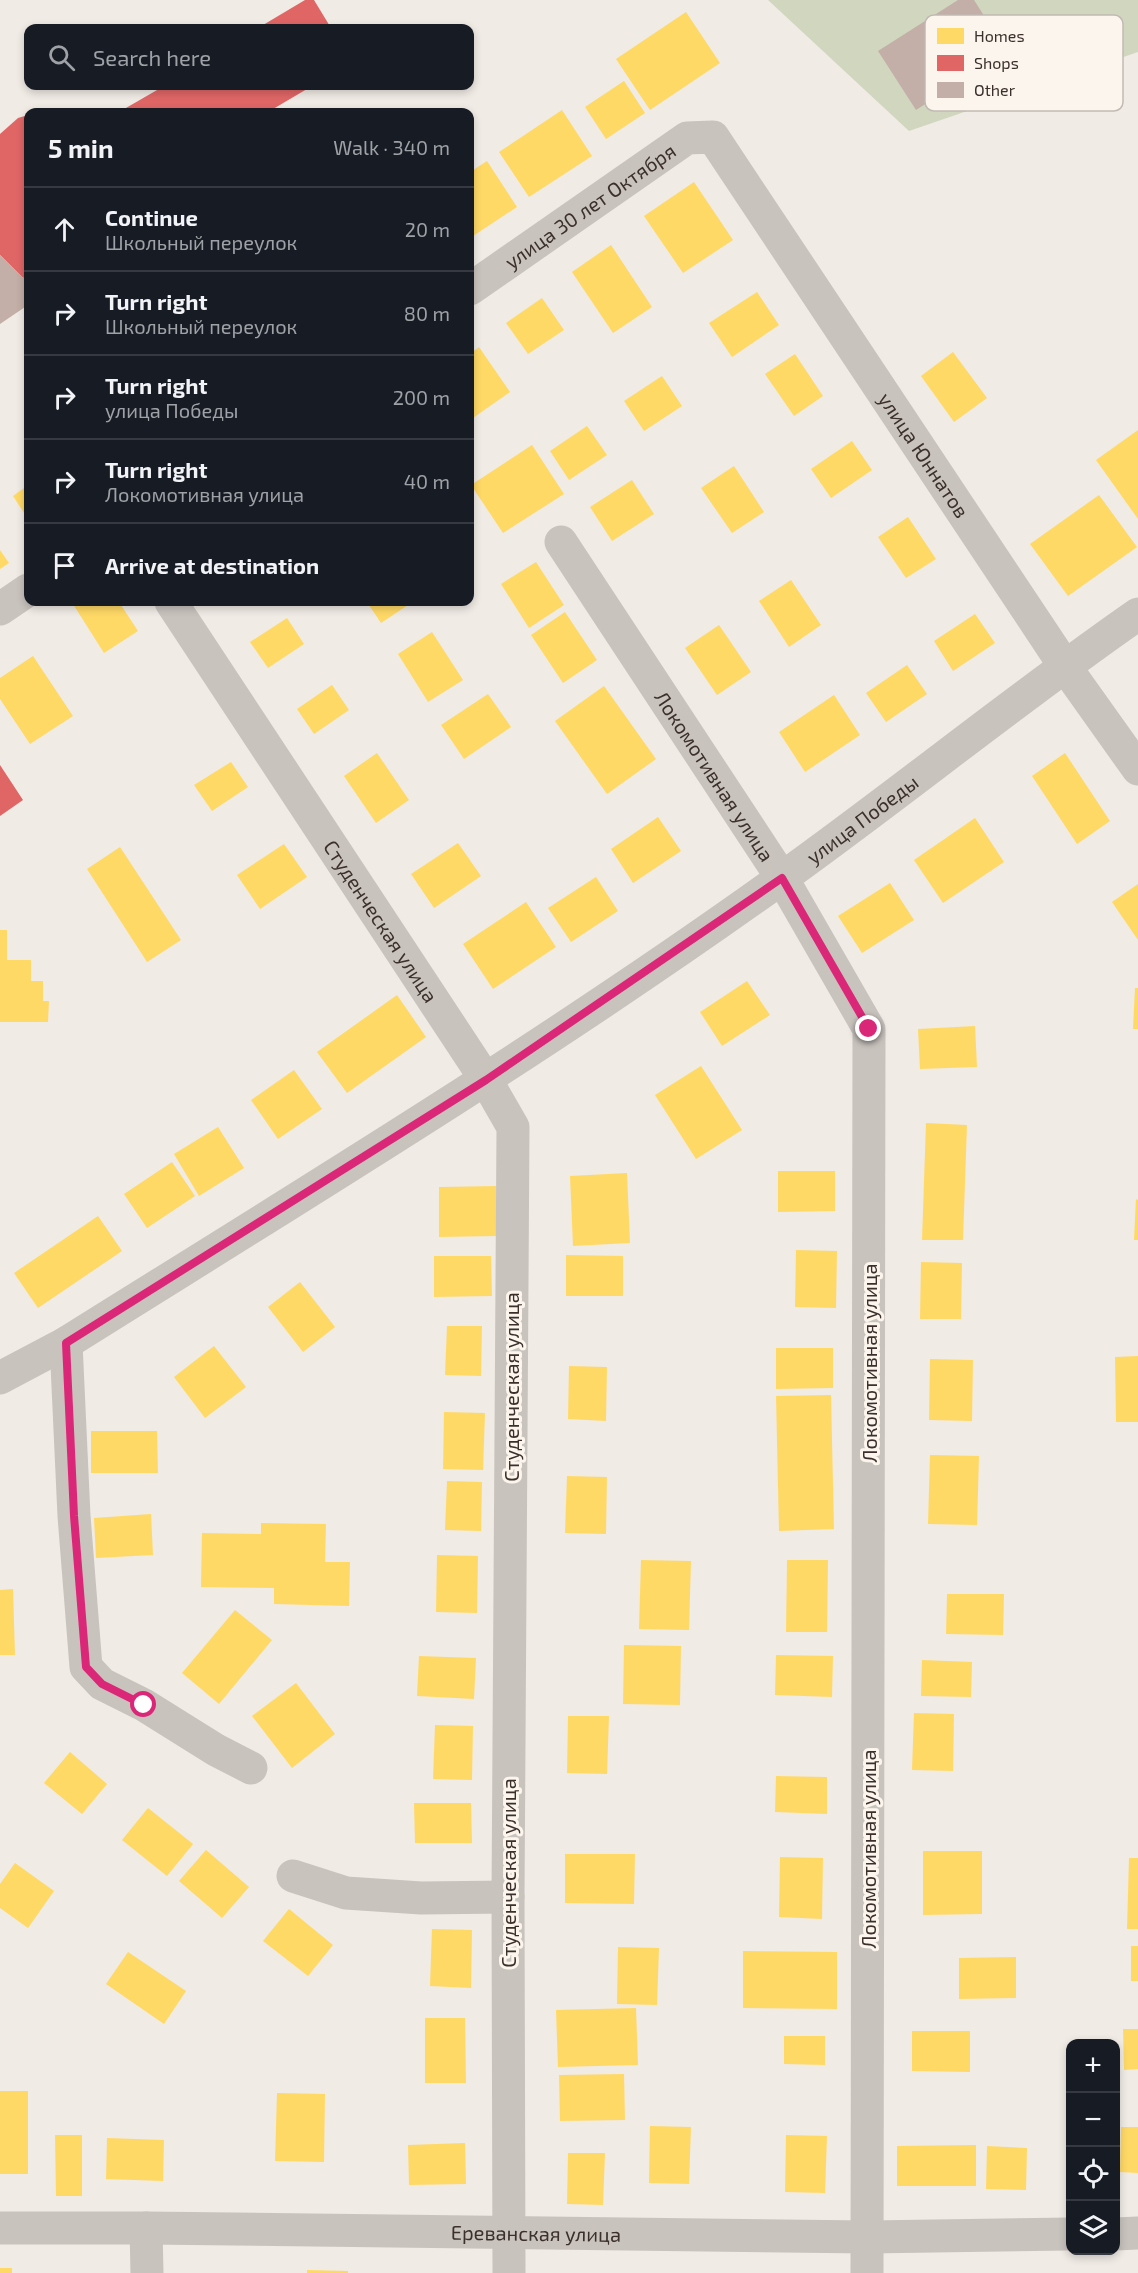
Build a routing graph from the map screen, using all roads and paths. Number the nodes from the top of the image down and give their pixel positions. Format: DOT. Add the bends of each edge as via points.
graph roads {
  1 [pos="713,137"];
  2 [pos="474,286"];
  3 [pos="561,542"];
  4 [pos="24,593"];
  5 [pos="174,606"];
  6 [pos="0,609"];
  7 [pos="1138,614"];
  8 [pos="1064,665"];
  9 [pos="1138,769"];
  10 [pos="782,878"];
  11 [pos="486,1080"];
  12 [pos="66,1343"];
  13 [pos="0,1378"];
  14 [pos="251,1768"];
  15 [pos="293,1876"];
  16 [pos="508,1897"];
  17 [pos="0,2228"];
  18 [pos="146,2228"];
  19 [pos="510,2233"];
  20 [pos="1138,2233"];
  21 [pos="1066,2234"];
  22 [pos="1120,2234"];
  23 [pos="868,2237"];
  24 [pos="147,2273"];
  25 [pos="510,2273"];
  26 [pos="867,2273"];
  1 -- 2 [label="street, улица 30 лет Октября" via="687,138"];
  1 -- 8 [label="street, улица Юннатов"];
  3 -- 10 [label="street, Локомотивная улица"];
  4 -- 6 [label="street"];
  5 -- 11 [label="street, Студенческая улица"];
  7 -- 8 [label="street, улица Победы"];
  8 -- 9 [label="street, улица Юннатов"];
  8 -- 10 [label="street, улица Победы"];
  10 -- 11 [label="street, улица Победы"];
  10 -- 23 [label="street, Локомотивная улица" via="869,1029"];
  11 -- 12 [label="street, улица Победы"];
  11 -- 16 [label="street, Студенческая улица" via="513,1127"];
  12 -- 13 [label="street, улица Победы"];
  12 -- 14 [label="street" via="86,1667 102,1684"];
  15 -- 16 [label="street" via="346,1893 421,1898"];
  16 -- 19 [label="street, Студенческая улица"];
  17 -- 18 [label="street, Ереванская улица"];
  18 -- 19 [label="street, Ереванская улица"];
  18 -- 24 [label="street"];
  19 -- 23 [label="street, Ереванская улица"];
  19 -- 25 [label="street, Студенческая улица"];
  20 -- 22 [label="street"];
  21 -- 23 [label="street, Ереванская улица"];
  23 -- 26 [label="street, Локомотивная улица"];
}
